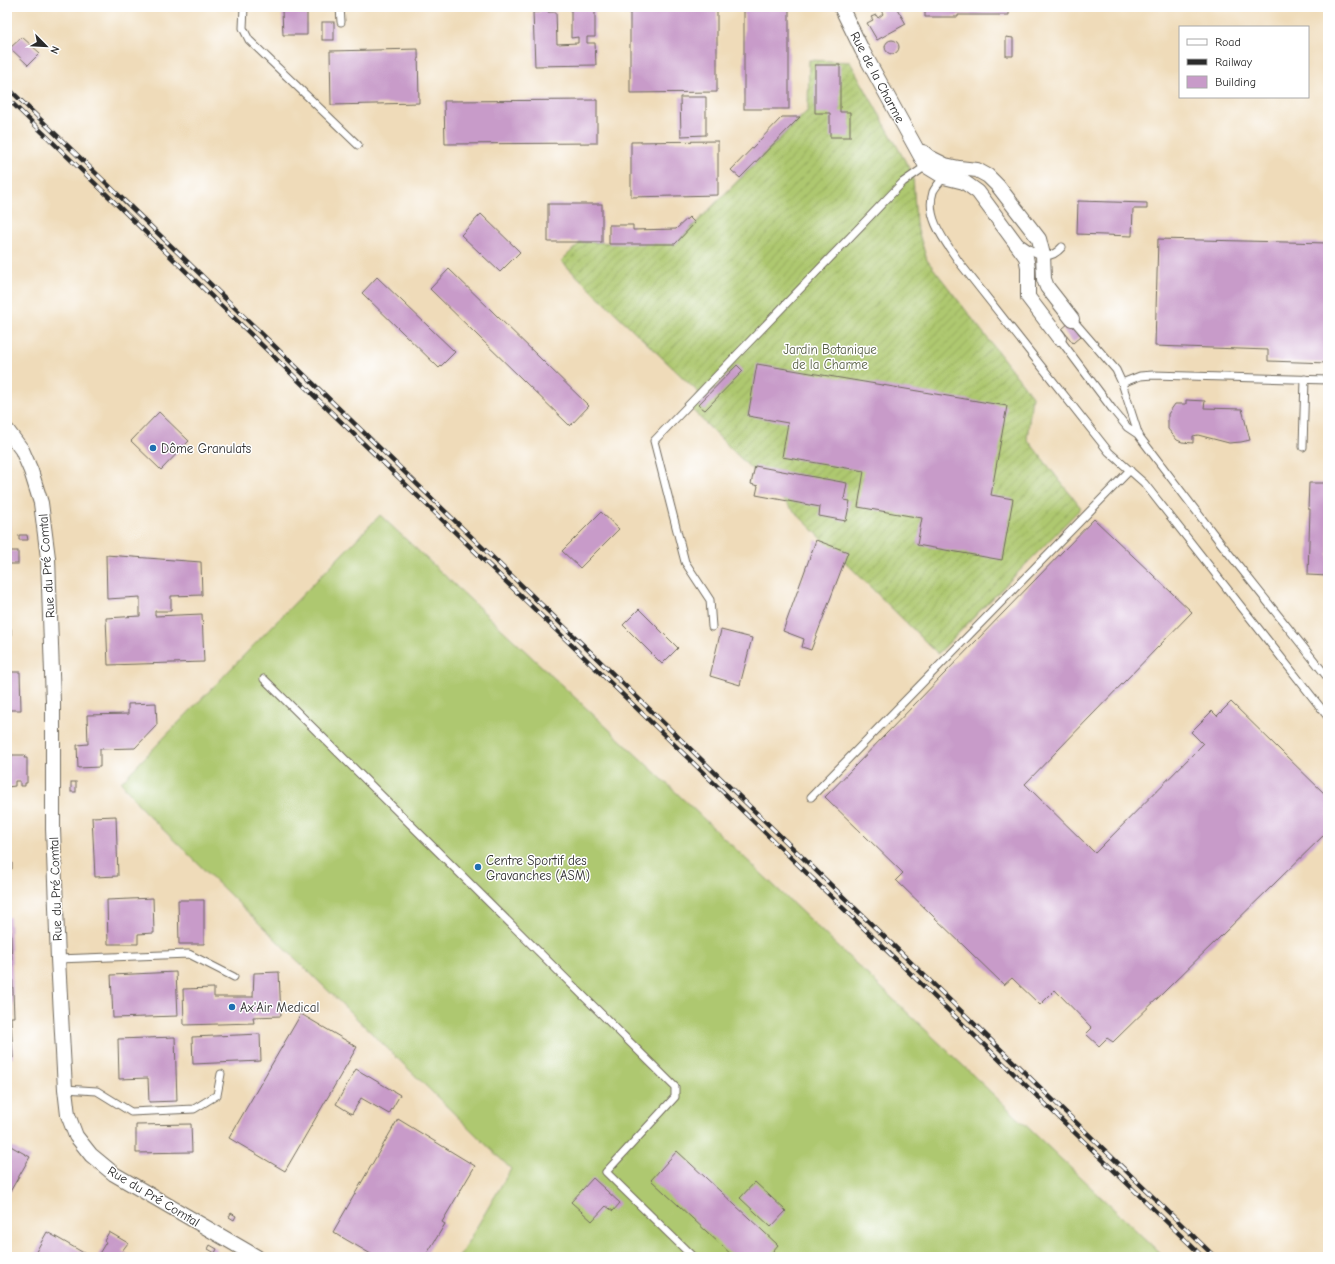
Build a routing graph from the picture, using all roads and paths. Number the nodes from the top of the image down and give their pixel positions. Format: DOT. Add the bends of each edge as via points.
graph roads {
  1 [pos="244,7"];
  2 [pos="340,7"];
  3 [pos="841,7"];
  4 [pos="341,22"];
  5 [pos="358,145"];
  6 [pos="916,147"];
  7 [pos="926,166"];
  8 [pos="944,177"];
  9 [pos="1012,237"];
  10 [pos="1062,248"];
  11 [pos="1043,255"];
  12 [pos="1072,319"];
  13 [pos="1059,338"];
  14 [pos="1305,379"];
  15 [pos="1328,380"];
  16 [pos="1122,383"];
  17 [pos="7,430"];
  18 [pos="1139,436"];
  19 [pos="1303,448"];
  20 [pos="1130,470"];
  21 [pos="712,627"];
  22 [pos="1328,678"];
  23 [pos="264,679"];
  24 [pos="1328,717"];
  25 [pos="811,797"];
  26 [pos="58,959"];
  27 [pos="234,977"];
  28 [pos="221,1074"];
  29 [pos="65,1089"];
  30 [pos="257,1257"];
  31 [pos="693,1257"];
  1 -- 5 [label="lane" via="243,28 249,40"];
  2 -- 4 [label="lane"];
  3 -- 6 [label="street, Rue de la Charme"];
  6 -- 7 [label="street, Rue de la Charme"];
  6 -- 11 [label="street, Rue de la Charme" via="945,165 977,170 988,176 1039,239"];
  7 -- 8 [label="street"];
  7 -- 21 [label="lane" via="903,182 654,440 685,562 710,600"];
  8 -- 9 [label="street" via="964,182 978,192"];
  8 -- 20 [label="lane" via="933,191 931,214 940,234 1059,390 1109,452"];
  9 -- 11 [label="lane"];
  9 -- 13 [label="street" via="1026,257 1028,297"];
  10 -- 11 [label="lane" via="1049,257"];
  11 -- 12 [label="street, Rue de la Charme" via="1047,287"];
  12 -- 16 [label="lane" via="1116,370"];
  13 -- 18 [label="lane" via="1113,410 1127,427"];
  14 -- 15 [label="lane"];
  14 -- 16 [label="lane" via="1140,376"];
  14 -- 19 [label="lane"];
  16 -- 18 [label="lane"];
  17 -- 26 [label="street, Rue du Pré Comtal" via="22,450 31,471 41,504 48,558"];
  18 -- 22 [label="lane"];
  20 -- 24 [label="lane" via="1144,483"];
  20 -- 25 [label="lane"];
  23 -- 31 [label="lane" via="675,1087 675,1097 606,1172"];
  26 -- 27 [label="lane" via="189,954"];
  26 -- 29 [label="street, Rue du Pré Comtal"];
  28 -- 29 [label="lane" via="217,1095 194,1109 131,1112 97,1091"];
  29 -- 30 [label="street, Rue du Pré Comtal" via="68,1115 76,1136 91,1155 114,1174"];
}
